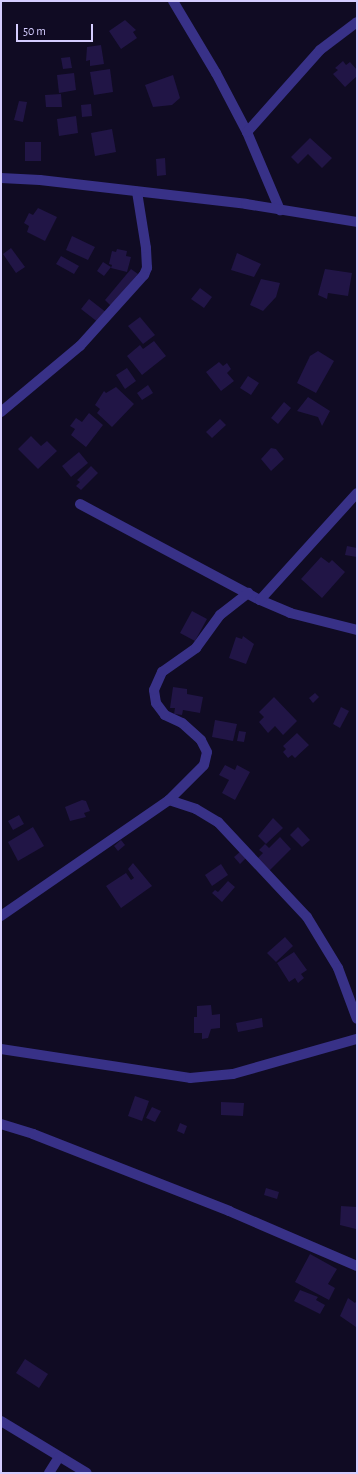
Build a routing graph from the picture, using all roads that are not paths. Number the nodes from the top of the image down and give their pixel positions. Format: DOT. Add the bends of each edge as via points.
graph roads {
  1 [pos="173,1"];
  2 [pos="357,22"];
  3 [pos="247,132"];
  4 [pos="1,178"];
  5 [pos="136,192"];
  6 [pos="280,210"];
  7 [pos="357,222"];
  8 [pos="1,412"];
  9 [pos="357,493"];
  10 [pos="80,504"];
  11 [pos="248,593"];
  12 [pos="260,600"];
  13 [pos="357,630"];
  14 [pos="169,800"];
  15 [pos="1,916"];
  16 [pos="357,1019"];
  17 [pos="357,1039"];
  18 [pos="1,1049"];
  19 [pos="1,1124"];
  20 [pos="357,1266"];
  21 [pos="1,1421"];
  22 [pos="59,1457"];
  23 [pos="50,1473"];
  24 [pos="88,1473"];
  1 -- 3 [label="street" via="216,73"];
  2 -- 3 [label="street" via="320,50"];
  3 -- 6 [label="street"];
  4 -- 5 [label="street" via="40,180"];
  5 -- 6 [label="street"];
  5 -- 8 [label="street" via="146,248 147,268 144,275 80,346"];
  6 -- 7 [label="street"];
  9 -- 12 [label="street"];
  10 -- 11 [label="street"];
  11 -- 12 [label="street"];
  11 -- 14 [label="street" via="220,615 196,648 162,672 154,690 156,703 165,715 182,723 201,740 207,752 204,765"];
  12 -- 13 [label="street" via="290,613"];
  14 -- 15 [label="street"];
  14 -- 16 [label="street" via="196,809 218,822 307,917 338,968"];
  17 -- 18 [label="street" via="233,1074 190,1078"];
  19 -- 20 [label="street" via="33,1134 229,1211"];
  21 -- 22 [label="street"];
  22 -- 23 [label="street"];
  22 -- 24 [label="street"];
}
